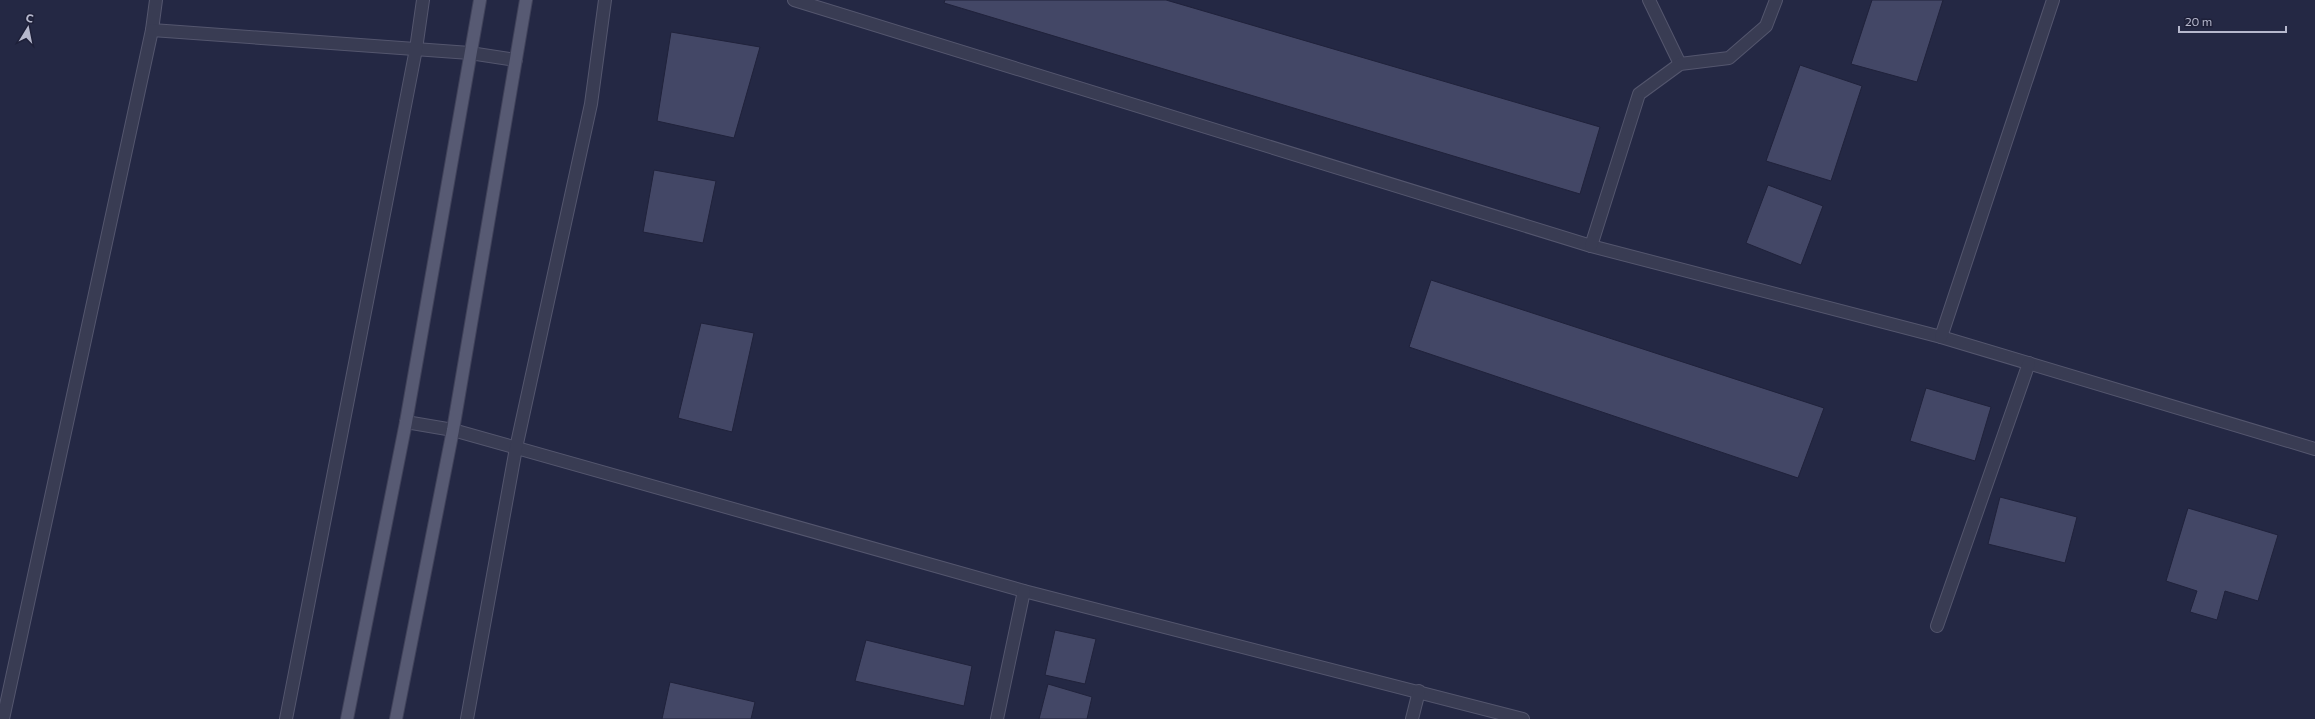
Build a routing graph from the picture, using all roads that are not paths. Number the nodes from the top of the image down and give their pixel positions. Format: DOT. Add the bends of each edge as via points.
graph roads {
  1 [pos="156,0"];
  2 [pos="423,0"];
  3 [pos="480,0"];
  4 [pos="526,0"];
  5 [pos="604,0"];
  6 [pos="794,0"];
  7 [pos="1649,0"];
  8 [pos="1776,0"];
  9 [pos="2053,0"];
  10 [pos="152,30"];
  11 [pos="416,49"];
  12 [pos="470,54"];
  13 [pos="516,60"];
  14 [pos="1680,64"];
  15 [pos="1591,246"];
  16 [pos="1941,337"];
  17 [pos="2029,363"];
  18 [pos="406,422"];
  19 [pos="453,430"];
  20 [pos="516,448"];
  21 [pos="2315,448"];
  22 [pos="1024,591"];
  23 [pos="1937,626"];
  24 [pos="1419,691"];
  25 [pos="3,719"];
  26 [pos="286,719"];
  27 [pos="347,719"];
  28 [pos="396,719"];
  29 [pos="467,719"];
  30 [pos="997,719"];
  31 [pos="1412,719"];
  32 [pos="1523,719"];
  1 -- 10 [label="street"];
  2 -- 11 [label="street"];
  3 -- 12 [label="main road"];
  4 -- 13 [label="main road"];
  5 -- 20 [label="street" via="591,104"];
  6 -- 15 [label="street"];
  7 -- 14 [label="street"];
  8 -- 14 [label="street" via="1766,26 1728,58"];
  9 -- 16 [label="street"];
  10 -- 11 [label="street"];
  10 -- 25 [label="street"];
  11 -- 12 [label="street"];
  11 -- 26 [label="street"];
  12 -- 13 [label="street"];
  12 -- 18 [label="main road"];
  13 -- 19 [label="main road"];
  14 -- 15 [label="street" via="1639,94"];
  15 -- 16 [label="street"];
  16 -- 17 [label="street"];
  17 -- 21 [label="street"];
  17 -- 23 [label="street"];
  18 -- 19 [label="street"];
  18 -- 27 [label="main road"];
  19 -- 20 [label="street"];
  19 -- 28 [label="main road"];
  20 -- 22 [label="street"];
  20 -- 29 [label="street"];
  22 -- 24 [label="street"];
  22 -- 30 [label="street"];
  24 -- 31 [label="street"];
  24 -- 32 [label="street"];
}
